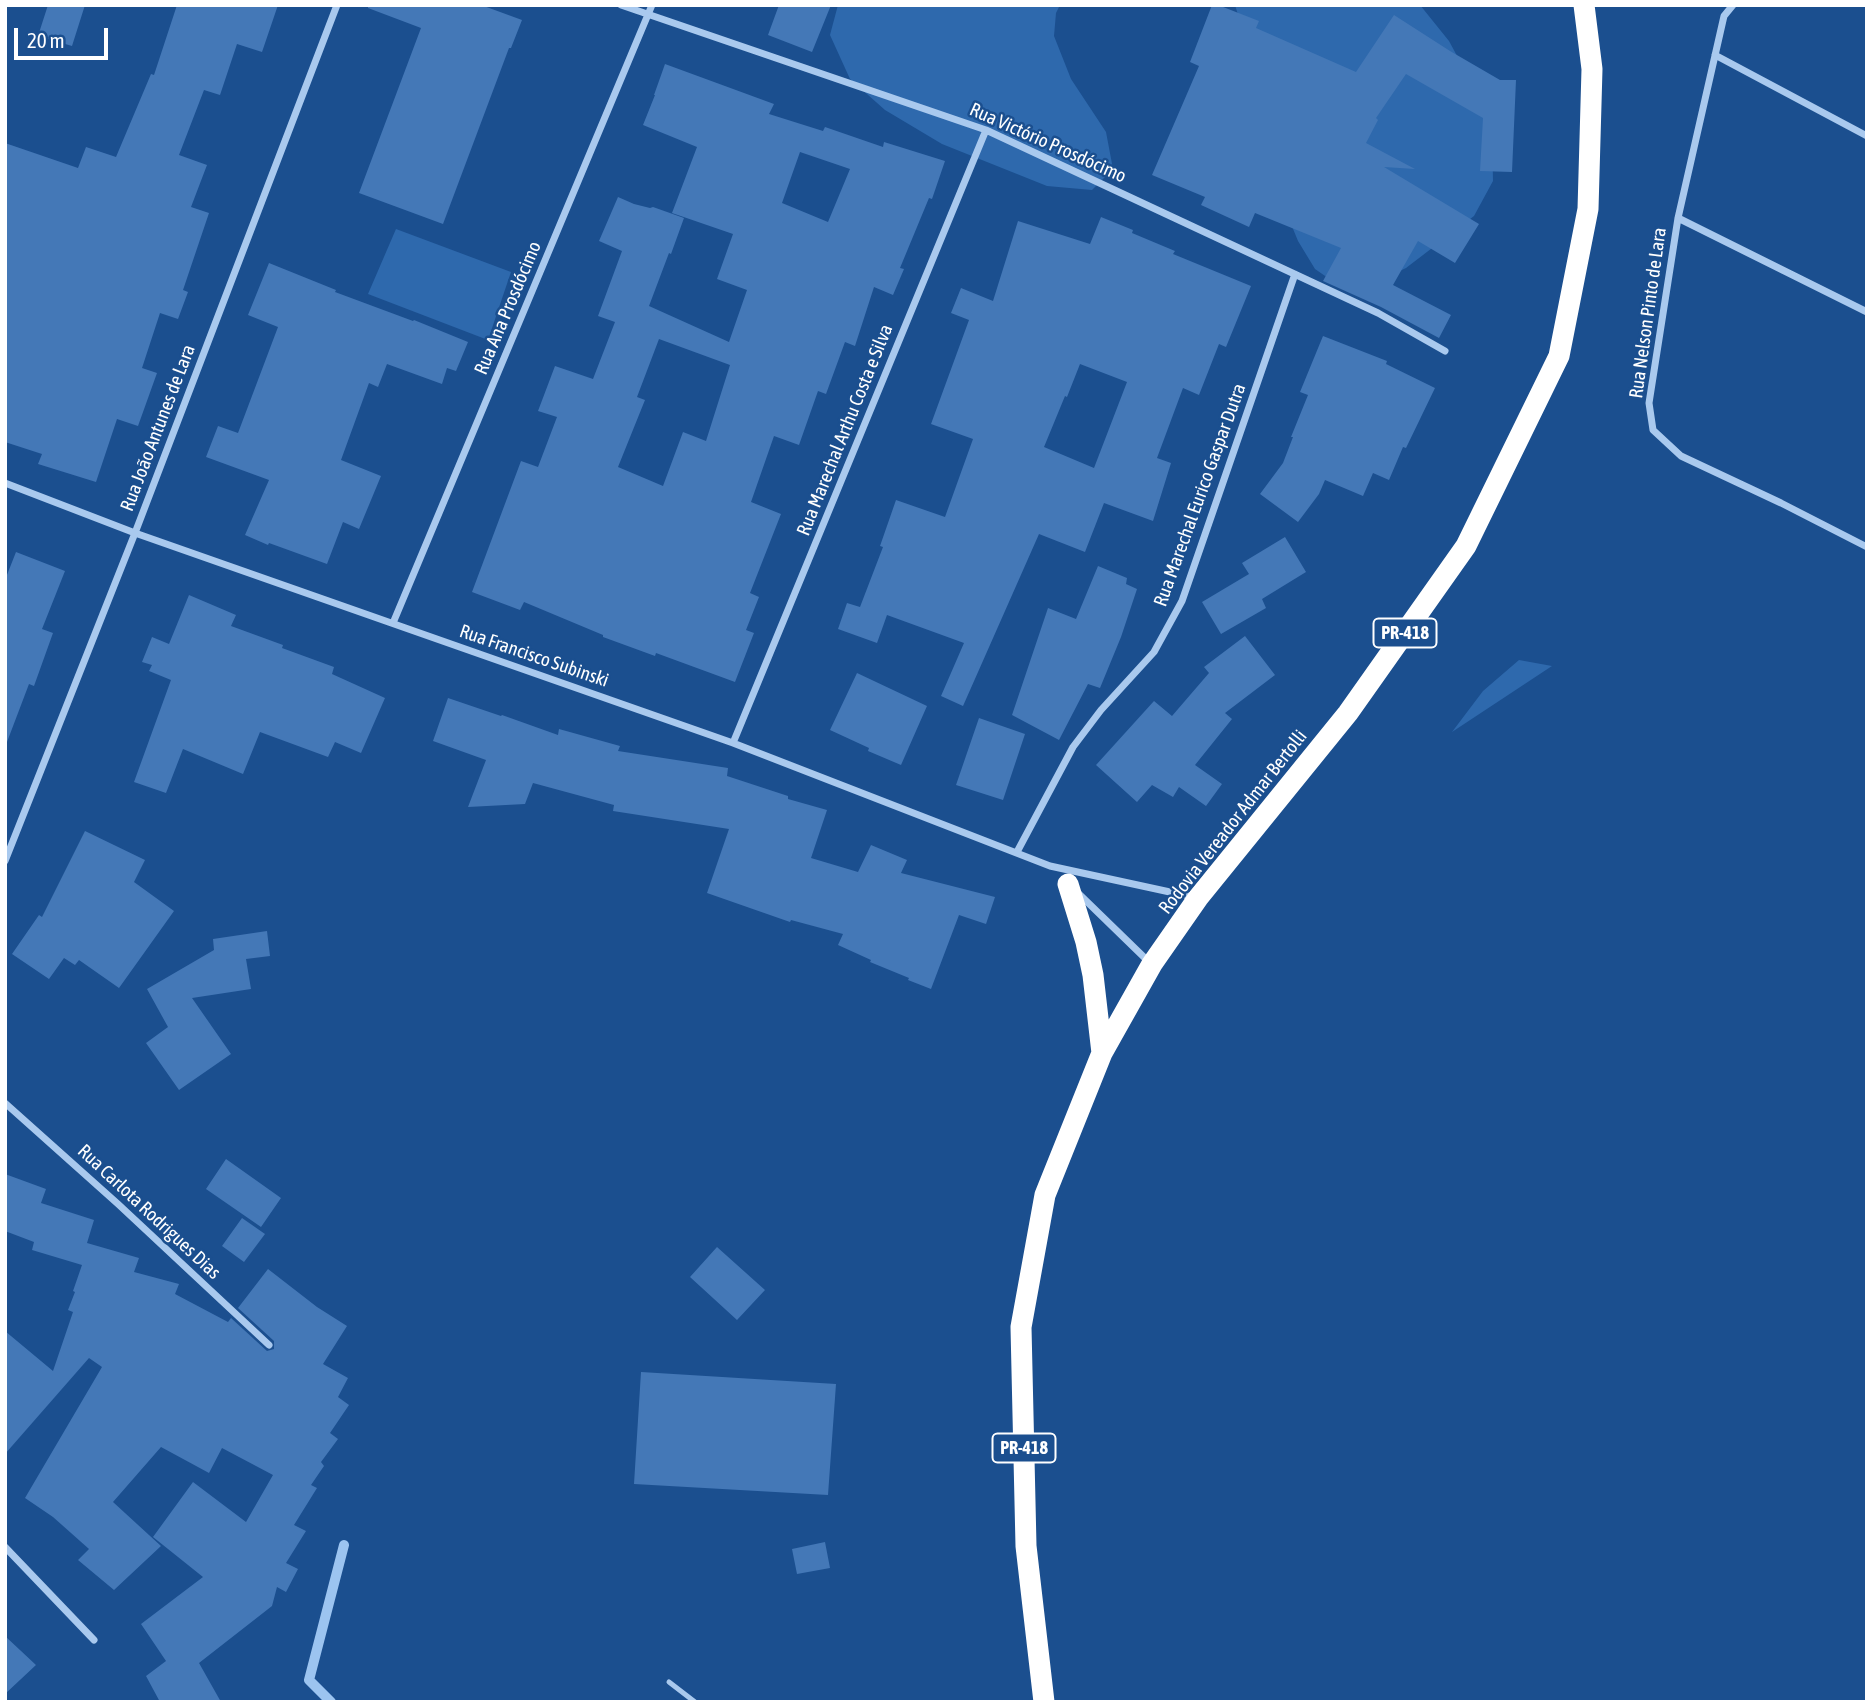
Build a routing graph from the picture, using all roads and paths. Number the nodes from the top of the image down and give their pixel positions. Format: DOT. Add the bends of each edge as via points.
graph roads {
  1 [pos="337,5"];
  2 [pos="621,5"];
  3 [pos="652,5"];
  4 [pos="1584,5"];
  5 [pos="1733,5"];
  6 [pos="647,15"];
  7 [pos="1715,55"];
  8 [pos="986,130"];
  9 [pos="1867,136"];
  10 [pos="1678,218"];
  11 [pos="1296,274"];
  12 [pos="1867,312"];
  13 [pos="1445,351"];
  14 [pos="5,483"];
  15 [pos="135,533"];
  16 [pos="1867,547"];
  17 [pos="393,623"];
  18 [pos="733,743"];
  19 [pos="1017,852"];
  20 [pos="5,861"];
  21 [pos="1050,866"];
  22 [pos="1068,884"];
  23 [pos="1198,898"];
  24 [pos="1152,964"];
  25 [pos="1102,1053"];
  26 [pos="5,1103"];
  27 [pos="269,1345"];
  28 [pos="5,1547"];
  29 [pos="94,1640"];
  30 [pos="669,1682"];
  31 [pos="695,1702"];
  32 [pos="1044,1702"];
  1 -- 15 [label="street, Rua João Antunes de Lara"];
  2 -- 6 [label="street, Rua Victório Prosdócimo"];
  3 -- 6 [label="street, Rua Ana Prosdócimo"];
  4 -- 23 [label="highway, Rodovia Vereador Admar Bertolli / PR-418" via="1592,69 1588,209 1559,356 1466,546 1348,713"];
  5 -- 7 [label="street, Rua Nelson Pinto de Lara" via="1724,16"];
  6 -- 8 [label="street, Rua Victório Prosdócimo"];
  6 -- 17 [label="street, Rua Ana Prosdócimo"];
  7 -- 9 [label="street"];
  7 -- 10 [label="street, Rua Nelson Pinto de Lara"];
  8 -- 11 [label="street, Rua Victório Prosdócimo"];
  8 -- 18 [label="street, Rua Marechal Arthu Costa e Silva"];
  10 -- 12 [label="street"];
  10 -- 16 [label="street, Rua Nelson Pinto de Lara" via="1649,403 1653,430 1681,456"];
  11 -- 13 [label="street, Rua Victório Prosdócimo"];
  11 -- 19 [label="street, Rua Marechal Eurico Gaspar Dutra" via="1182,601 1154,652 1073,747"];
  14 -- 15 [label="street, Rua Francisco Subinski"];
  15 -- 17 [label="street, Rua Francisco Subinski"];
  15 -- 20 [label="street, Rua João Antunes de Lara"];
  17 -- 18 [label="street, Rua Francisco Subinski"];
  18 -- 19 [label="street, Rua Francisco Subinski"];
  19 -- 21 [label="street, Rua Francisco Subinski"];
  21 -- 22 [label="street, Rua Francisco Subinski"];
  21 -- 23 [label="street, Rua Francisco Subinski"];
  22 -- 24 [label="street, Rua Francisco Subinski"];
  22 -- 25 [label="highway" via="1093,975"];
  23 -- 24 [label="highway, Rodovia Vereador Admar Bertolli / PR-418"];
  24 -- 25 [label="highway, Rodovia Vereador Admar Bertolli / PR-418"];
  25 -- 32 [label="highway, Rodovia Vereador Admar Bertolli / PR-418" via="1045,1195 1021,1327 1026,1546"];
  26 -- 27 [label="street, Rua Carlota Rodrigues Dias"];
  28 -- 29 [label="street"];
  30 -- 31 [label="lane"];
}
